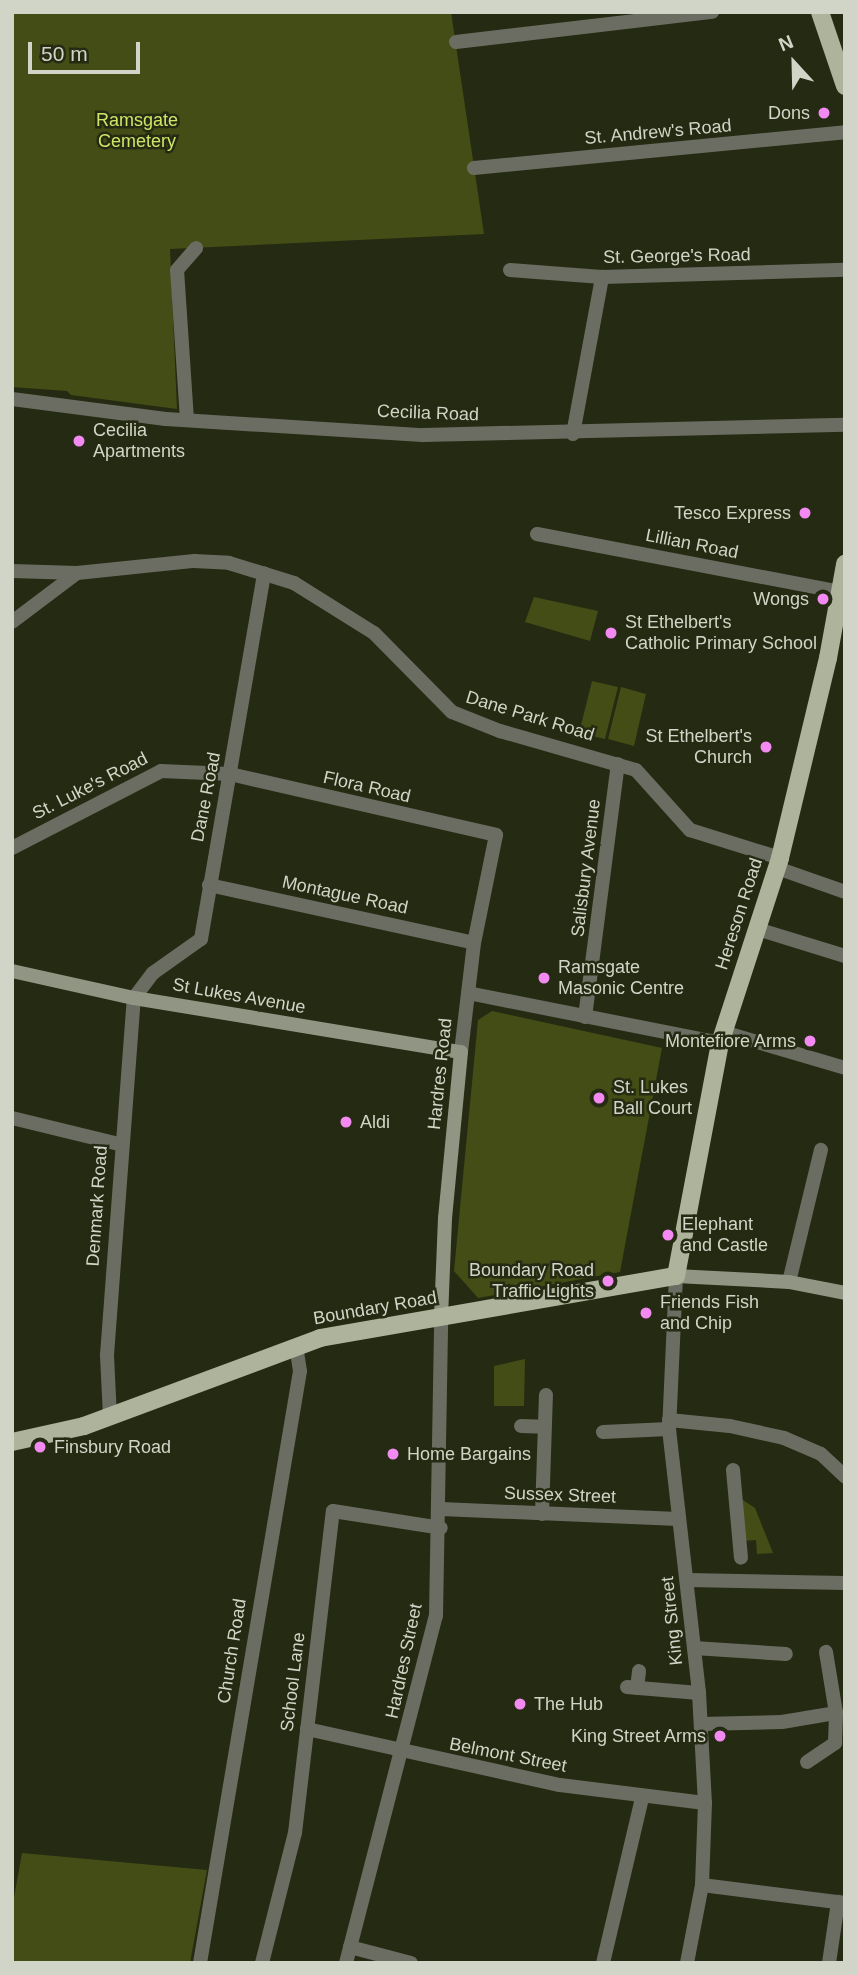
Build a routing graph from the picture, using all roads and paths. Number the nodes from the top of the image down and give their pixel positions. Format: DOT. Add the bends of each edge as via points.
graph roads {
  1 [pos="712,12"];
  2 [pos="820,12"];
  3 [pos="456,42"];
  4 [pos="845,86"];
  5 [pos="845,132"];
  6 [pos="474,168"];
  7 [pos="196,248"];
  8 [pos="510,270"];
  9 [pos="845,271"];
  10 [pos="602,277"];
  11 [pos="12,399"];
  12 [pos="187,420"];
  13 [pos="845,425"];
  14 [pos="573,434"];
  15 [pos="537,534"];
  16 [pos="845,564"];
  17 [pos="12,570"];
  18 [pos="77,573"];
  19 [pos="264,573"];
  20 [pos="843,593"];
  21 [pos="12,622"];
  22 [pos="618,764"];
  23 [pos="230,774"];
  24 [pos="496,835"];
  25 [pos="12,848"];
  26 [pos="778,863"];
  27 [pos="209,885"];
  28 [pos="845,892"];
  29 [pos="757,929"];
  30 [pos="474,943"];
  31 [pos="845,956"];
  32 [pos="12,971"];
  33 [pos="468,993"];
  34 [pos="134,998"];
  35 [pos="585,1017"];
  36 [pos="722,1038"];
  37 [pos="461,1052"];
  38 [pos="845,1069"];
  39 [pos="12,1118"];
  40 [pos="120,1144"];
  41 [pos="821,1150"];
  42 [pos="676,1276"];
  43 [pos="789,1282"];
  44 [pos="845,1293"];
  45 [pos="441,1318"];
  46 [pos="296,1345"];
  47 [pos="546,1395"];
  48 [pos="110,1417"];
  49 [pos="669,1424"];
  50 [pos="522,1426"];
  51 [pos="544,1427"];
  52 [pos="603,1432"];
  53 [pos="12,1442"];
  54 [pos="733,1470"];
  55 [pos="845,1476"];
  56 [pos="441,1509"];
  57 [pos="542,1514"];
  58 [pos="678,1519"];
  59 [pos="441,1528"];
  60 [pos="741,1558"];
  61 [pos="688,1580"];
  62 [pos="845,1583"];
  63 [pos="694,1648"];
  64 [pos="826,1652"];
  65 [pos="786,1654"];
  66 [pos="639,1671"];
  67 [pos="699,1693"];
  68 [pos="836,1713"];
  69 [pos="701,1724"];
  70 [pos="307,1729"];
  71 [pos="403,1753"];
  72 [pos="807,1762"];
  73 [pos="642,1798"];
  74 [pos="705,1803"];
  75 [pos="702,1885"];
  76 [pos="841,1902"];
  77 [pos="350,1947"];
  78 [pos="200,1963"];
  79 [pos="262,1963"];
  80 [pos="346,1963"];
  81 [pos="409,1963"];
  82 [pos="603,1963"];
  83 [pos="687,1963"];
  84 [pos="829,1963"];
  1 -- 3 [label="street"];
  2 -- 4 [label="main road"];
  5 -- 6 [label="street, St. Andrew's Road"];
  7 -- 12 [label="street" via="177,270"];
  8 -- 10 [label="street, St. George's Road"];
  9 -- 10 [label="street, St. George's Road"];
  10 -- 14 [label="street"];
  11 -- 12 [label="street, Cecilia Road"];
  12 -- 14 [label="street, Cecilia Road" via="423,435"];
  13 -- 14 [label="street, Cecilia Road"];
  15 -- 20 [label="street, Lillian Road"];
  16 -- 20 [label="main road, Hereson Road"];
  17 -- 18 [label="street, Dane Park Road"];
  18 -- 19 [label="street, Dane Park Road" via="194,561 229,563"];
  18 -- 21 [label="street"];
  19 -- 22 [label="street, Dane Park Road" via="294,583 353,616 397,653 436,701 452,712 500,731"];
  19 -- 23 [label="street, Dane Road"];
  20 -- 26 [label="main road, Hereson Road"];
  22 -- 26 [label="street, Dane Park Road" via="646,778 690,830"];
  22 -- 35 [label="street, Salisbury Avenue"];
  23 -- 24 [label="street, Flora Road"];
  23 -- 25 [label="street, St. Luke's Road" via="161,771"];
  23 -- 27 [label="street, Dane Road"];
  24 -- 30 [label="street, Hardres Road"];
  26 -- 28 [label="street, Dane Park Road"];
  26 -- 29 [label="main road, Hereson Road"];
  27 -- 30 [label="street, Montague Road"];
  27 -- 34 [label="street, Dane Road" via="201,939 153,973"];
  29 -- 31 [label="street"];
  29 -- 36 [label="main road, Hereson Road"];
  30 -- 33 [label="street, Hardres Road"];
  32 -- 34 [label="street, St Lukes Avenue"];
  33 -- 35 [label="street"];
  33 -- 37 [label="street, Hardres Road"];
  34 -- 37 [label="street, St Lukes Avenue"];
  34 -- 40 [label="street, Denmark Road"];
  35 -- 36 [label="street"];
  36 -- 38 [label="street"];
  36 -- 42 [label="main road, Hereson Road"];
  37 -- 45 [label="street, Hardres Road" via="445,1218"];
  39 -- 40 [label="street"];
  40 -- 48 [label="street, Denmark Road" via="107,1359"];
  41 -- 43 [label="street"];
  42 -- 43 [label="street"];
  42 -- 45 [label="main road, Boundary Road"];
  42 -- 49 [label="street, King Street"];
  43 -- 44 [label="street"];
  45 -- 46 [label="main road, Boundary Road" via="344,1332"];
  45 -- 56 [label="street, Hardres Street"];
  46 -- 48 [label="main road, Boundary Road"];
  46 -- 78 [label="street, Church Road" via="300,1371"];
  47 -- 51 [label="street"];
  48 -- 53 [label="main road, Boundary Road"];
  49 -- 52 [label="street"];
  49 -- 55 [label="street" via="730,1426 785,1438 821,1454"];
  49 -- 58 [label="street, King Street"];
  50 -- 51 [label="street"];
  51 -- 57 [label="street"];
  54 -- 60 [label="street"];
  56 -- 57 [label="street, Sussex Street"];
  56 -- 59 [label="street, Hardres Street"];
  57 -- 58 [label="street, Sussex Street"];
  58 -- 61 [label="street, King Street"];
  59 -- 70 [label="street, School Lane" via="333,1511"];
  59 -- 71 [label="street, Hardres Street" via="436,1616"];
  61 -- 62 [label="street"];
  61 -- 63 [label="street, King Street"];
  63 -- 65 [label="street"];
  63 -- 67 [label="street, King Street"];
  64 -- 68 [label="street"];
  66 -- 67 [label="street" via="632,1688"];
  67 -- 69 [label="street, King Street"];
  68 -- 69 [label="street" via="782,1722"];
  68 -- 72 [label="street" via="835,1743"];
  69 -- 74 [label="street, King Street"];
  70 -- 71 [label="street, Belmont Street"];
  70 -- 79 [label="street, School Lane" via="295,1833"];
  71 -- 73 [label="street, Belmont Street"];
  71 -- 77 [label="street, Hardres Street"];
  73 -- 74 [label="street, Belmont Street"];
  73 -- 82 [label="street"];
  74 -- 75 [label="street, King Street"];
  75 -- 76 [label="street"];
  75 -- 83 [label="street, King Street"];
  76 -- 84 [label="street"];
  77 -- 80 [label="street, Hardres Street"];
  77 -- 81 [label="street"];
}
